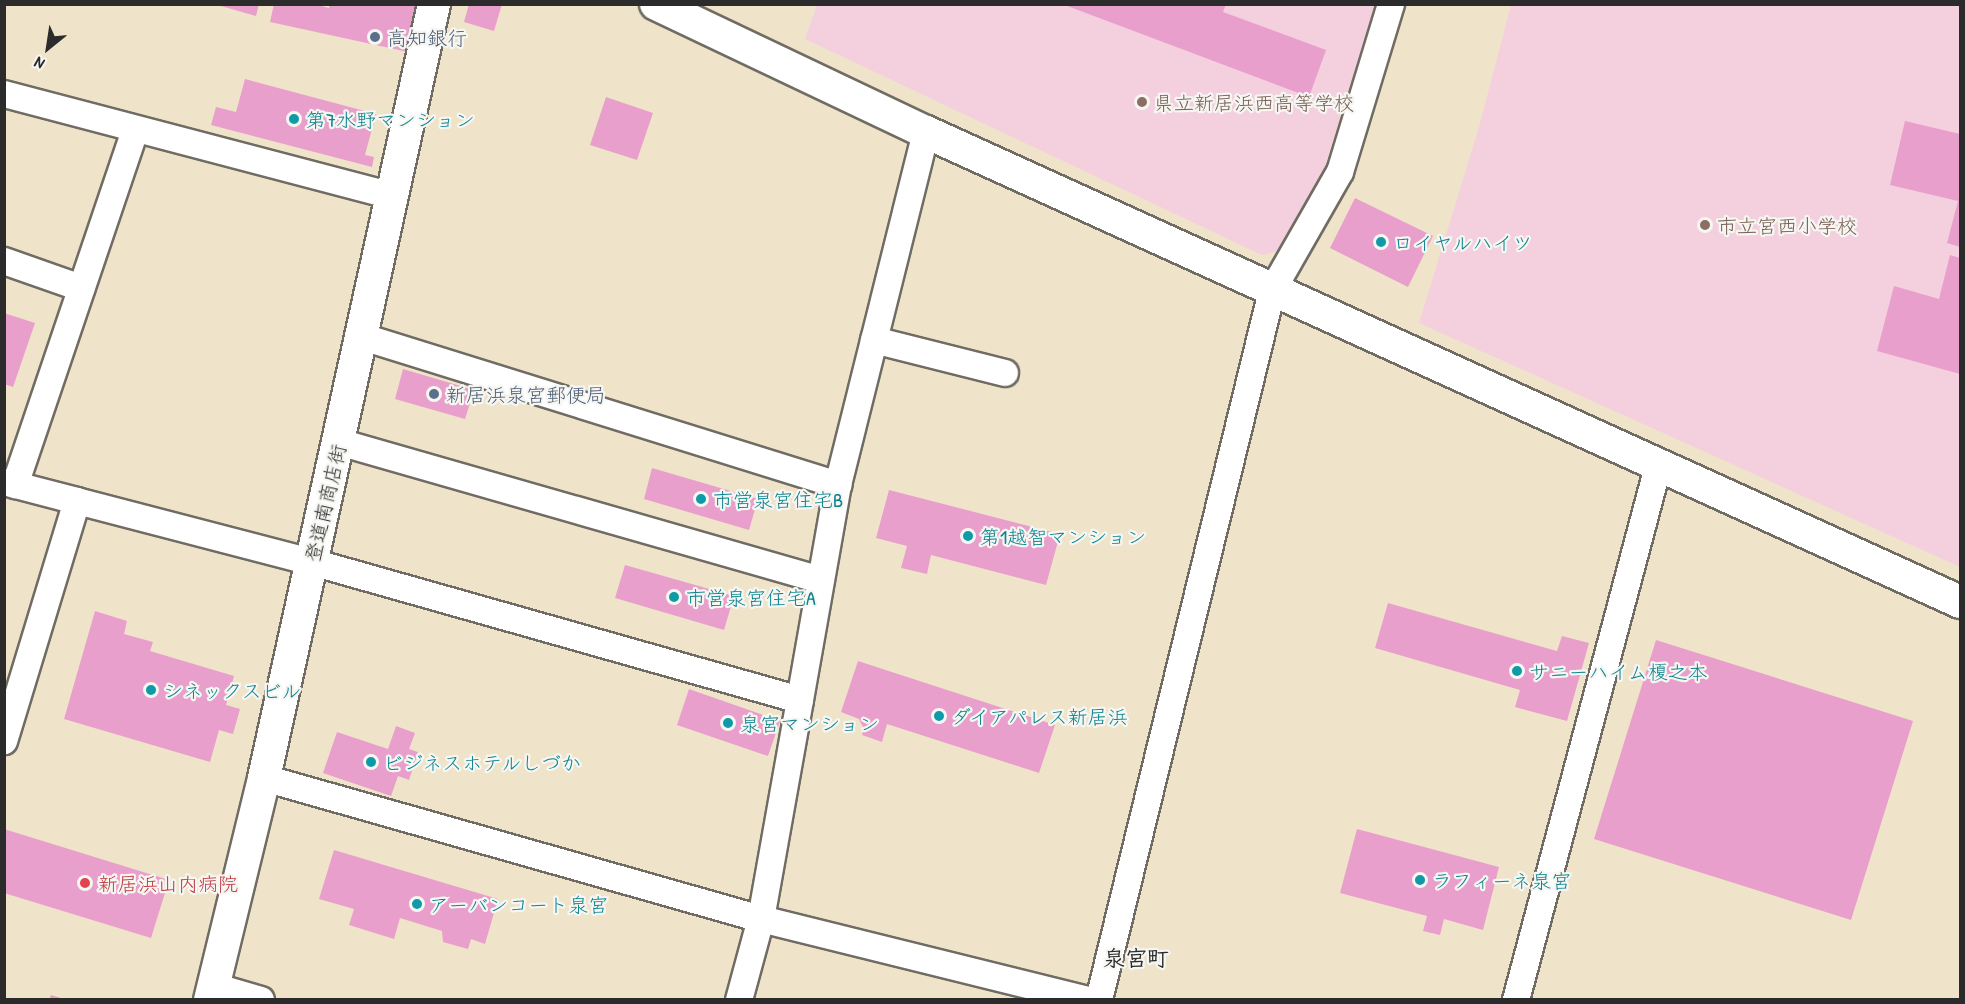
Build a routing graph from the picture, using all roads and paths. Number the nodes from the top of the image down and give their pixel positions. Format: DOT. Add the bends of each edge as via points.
graph roads {
  1 [pos="434,4"];
  2 [pos="656,4"];
  3 [pos="1391,4"];
  4 [pos="4,94"];
  5 [pos="135,130"];
  6 [pos="926,132"];
  7 [pos="393,196"];
  8 [pos="4,261"];
  9 [pos="81,288"];
  10 [pos="1272,291"];
  11 [pos="363,337"];
  12 [pos="874,339"];
  13 [pos="1005,373"];
  14 [pos="339,442"];
  15 [pos="1659,463"];
  16 [pos="10,483"];
  17 [pos="838,485"];
  18 [pos="77,501"];
  19 [pos="312,562"];
  20 [pos="821,580"];
  21 [pos="1960,602"];
  22 [pos="800,700"];
  23 [pos="4,741"];
  24 [pos="264,778"];
  25 [pos="761,919"];
  26 [pos="212,993"];
  27 [pos="261,999"];
  28 [pos="739,999"];
  29 [pos="1089,999"];
  30 [pos="1099,999"];
  31 [pos="1516,999"];
  1 -- 7 [label="street, 登道南商店街"];
  2 -- 6 [label="street"];
  3 -- 10 [label="street" via="1340,172"];
  4 -- 5 [label="street"];
  5 -- 7 [label="street"];
  5 -- 9 [label="street"];
  6 -- 10 [label="street"];
  6 -- 12 [label="street"];
  7 -- 11 [label="street, 登道南商店街"];
  8 -- 9 [label="street"];
  9 -- 16 [label="street"];
  10 -- 15 [label="street"];
  10 -- 30 [label="street"];
  11 -- 14 [label="street, 登道南商店街"];
  11 -- 17 [label="street"];
  12 -- 13 [label="street"];
  12 -- 17 [label="street"];
  14 -- 19 [label="street, 登道南商店街"];
  14 -- 20 [label="street"];
  15 -- 21 [label="street"];
  15 -- 31 [label="street"];
  16 -- 18 [label="street"];
  17 -- 20 [label="street"];
  18 -- 19 [label="street"];
  18 -- 23 [label="street"];
  19 -- 22 [label="street"];
  19 -- 24 [label="street, 登道南商店街"];
  20 -- 22 [label="street"];
  22 -- 25 [label="street"];
  24 -- 25 [label="street"];
  24 -- 26 [label="street, 登道南商店街"];
  25 -- 28 [label="street"];
  25 -- 29 [label="street"];
  26 -- 27 [label="street"];
}
